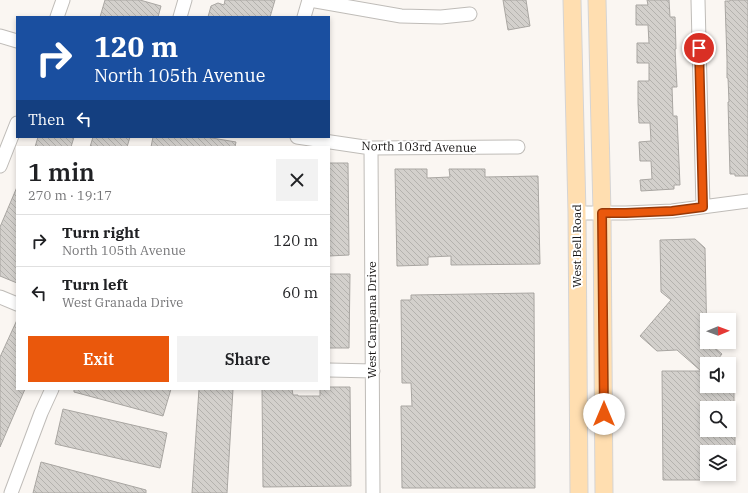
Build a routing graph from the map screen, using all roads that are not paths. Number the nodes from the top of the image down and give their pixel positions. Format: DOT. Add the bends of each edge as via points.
graph roads {
  1 [pos="63,0"];
  2 [pos="186,0"];
  3 [pos="309,0"];
  4 [pos="572,0"];
  5 [pos="597,0"];
  6 [pos="698,0"];
  7 [pos="470,14"];
  8 [pos="57,16"];
  9 [pos="180,16"];
  10 [pos="304,16"];
  11 [pos="0,36"];
  12 [pos="16,41"];
  13 [pos="16,126"];
  14 [pos="303,138"];
  15 [pos="518,147"];
  16 [pos="371,148"];
  17 [pos="0,166"];
  18 [pos="748,201"];
  19 [pos="703,207"];
  20 [pos="577,213"];
  21 [pos="602,213"];
  22 [pos="0,297"];
  23 [pos="16,304"];
  24 [pos="330,370"];
  25 [pos="372,371"];
  26 [pos="52,390"];
  27 [pos="11,493"];
  28 [pos="373,493"];
  29 [pos="579,493"];
  30 [pos="604,493"];
  1 -- 8 [label="street"];
  2 -- 9 [label="street"];
  3 -- 7 [label="street" via="401,16 441,17"];
  3 -- 10 [label="street"];
  4 -- 20 [label="main road, West Bell Road"];
  5 -- 21 [label="main road, West Bell Road"];
  6 -- 19 [label="street"];
  11 -- 12 [label="street"];
  13 -- 17 [label="street"];
  14 -- 16 [label="street, North 103rd Avenue"];
  15 -- 16 [label="street, North 103rd Avenue"];
  16 -- 25 [label="street, West Campana Drive"];
  18 -- 19 [label="street"];
  19 -- 21 [label="street" via="672,211"];
  20 -- 21 [label="street"];
  20 -- 29 [label="main road, West Bell Road"];
  21 -- 30 [label="main road, West Bell Road"];
  22 -- 23 [label="street"];
  24 -- 25 [label="street"];
  25 -- 28 [label="street, West Campana Drive"];
  26 -- 27 [label="street"];
}
